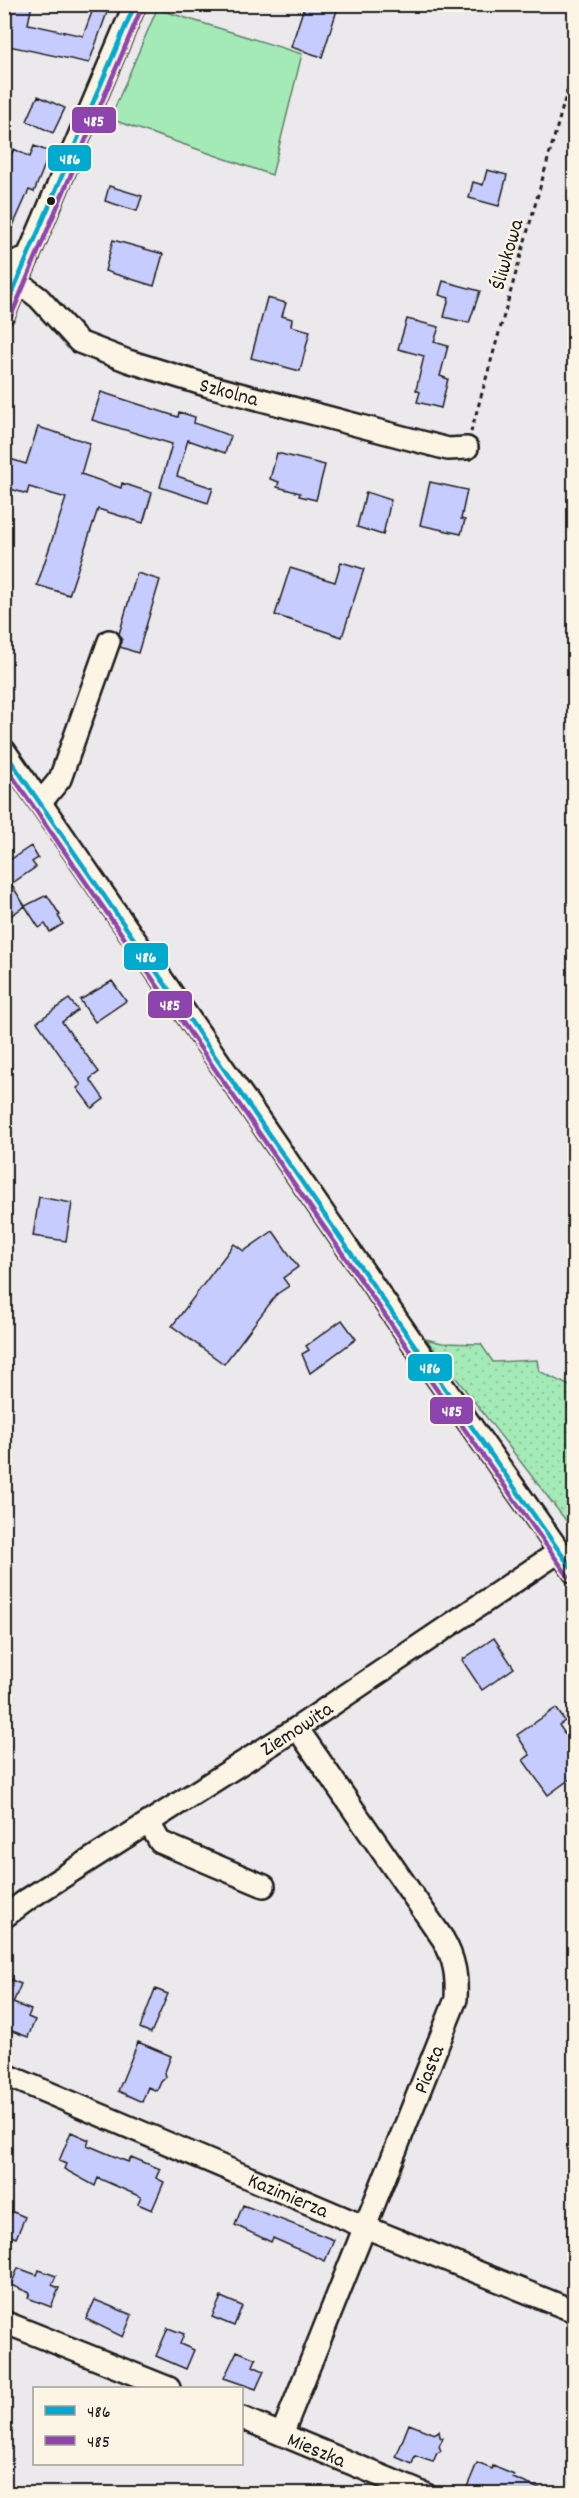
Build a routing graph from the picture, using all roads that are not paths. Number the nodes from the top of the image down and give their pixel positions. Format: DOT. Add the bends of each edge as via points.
graph roads {
  1 [pos="135,4"];
  2 [pos="28,257"];
  3 [pos="4,265"];
  4 [pos="18,282"];
  5 [pos="4,313"];
  6 [pos="467,448"];
  7 [pos="109,640"];
  8 [pos="4,750"];
  9 [pos="41,802"];
  10 [pos="560,1551"];
  11 [pos="574,1572"];
  12 [pos="297,1728"];
  13 [pos="148,1822"];
  14 [pos="264,1886"];
  15 [pos="4,1917"];
  16 [pos="4,2074"];
  17 [pos="365,2227"];
  18 [pos="574,2312"];
  19 [pos="4,2322"];
  20 [pos="166,2387"];
  21 [pos="243,2418"];
  22 [pos="282,2434"];
  23 [pos="425,2493"];
  1 -- 2 [label="street"];
  2 -- 3 [label="street"];
  2 -- 4 [label="street"];
  4 -- 5 [label="street"];
  4 -- 6 [label="street, Szkolna" via="39,298 79,342 128,361 448,449"];
  7 -- 9 [label="street" via="60,779"];
  8 -- 9 [label="street"];
  9 -- 10 [label="street"];
  10 -- 11 [label="street"];
  10 -- 12 [label="street, Ziemowita"];
  12 -- 13 [label="street, Ziemowita"];
  12 -- 17 [label="street, Piasta" via="443,1939 455,1966 456,1999"];
  13 -- 14 [label="street" via="160,1842"];
  13 -- 15 [label="street, Ziemowita"];
  16 -- 17 [label="street, Kazimierza"];
  17 -- 18 [label="street, Kazimierza"];
  17 -- 22 [label="street, Piasta"];
  19 -- 20 [label="street"];
  21 -- 22 [label="street, Mieszka"];
  22 -- 23 [label="street, Mieszka"];
}
